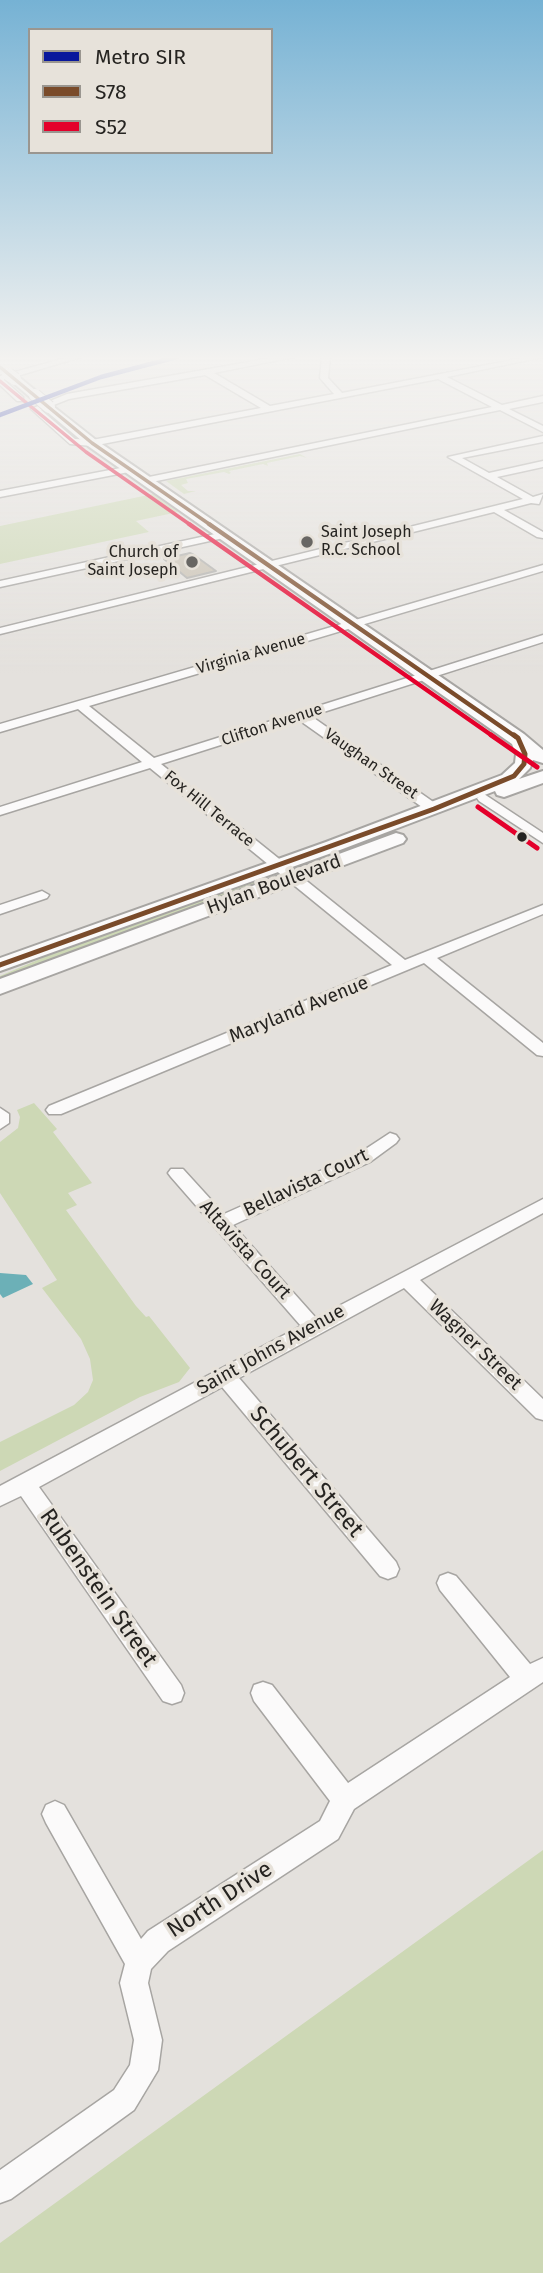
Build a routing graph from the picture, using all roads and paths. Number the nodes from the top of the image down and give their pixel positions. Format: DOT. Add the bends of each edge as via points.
graph roads {
  1 [pos="122,463"];
  2 [pos="228,463"];
  3 [pos="464,463"];
  4 [pos="543,464"];
  5 [pos="131,469"];
  6 [pos="487,476"];
  7 [pos="146,480"];
  8 [pos="0,494"];
  9 [pos="537,498"];
  10 [pos="543,506"];
  11 [pos="496,509"];
  12 [pos="224,535"];
  13 [pos="541,535"];
  14 [pos="266,565"];
  15 [pos="541,571"];
  16 [pos="0,584"];
  17 [pos="352,624"];
  18 [pos="0,631"];
  19 [pos="543,638"];
  20 [pos="426,675"];
  21 [pos="79,704"];
  22 [pos="301,716"];
  23 [pos="0,728"];
  24 [pos="518,738"];
  25 [pos="543,758"];
  26 [pos="152,763"];
  27 [pos="543,777"];
  28 [pos="484,798"];
  29 [pos="0,811"];
  30 [pos="438,811"];
  31 [pos="543,839"];
  32 [pos="286,872"];
  33 [pos="42,895"];
  34 [pos="543,909"];
  35 [pos="0,910"];
  36 [pos="427,958"];
  37 [pos="0,965"];
  38 [pos="404,967"];
  39 [pos="0,987"];
  40 [pos="543,1051"];
  41 [pos="55,1110"];
  42 [pos="390,1139"];
  43 [pos="177,1173"];
  44 [pos="543,1205"];
  45 [pos="220,1223"];
  46 [pos="406,1278"];
  47 [pos="313,1327"];
  48 [pos="225,1376"];
  49 [pos="543,1412"];
  50 [pos="24,1484"];
  51 [pos="0,1497"];
  52 [pos="388,1569"];
  53 [pos="448,1583"];
  54 [pos="535,1674"];
  55 [pos="172,1693"];
  56 [pos="263,1693"];
  57 [pos="345,1800"];
  58 [pos="55,1814"];
  59 [pos="138,1962"];
  60 [pos="0,2188"];
  1 -- 5 [label="street"];
  2 -- 7 [label="street"];
  3 -- 6 [label="street"];
  4 -- 6 [label="street"];
  5 -- 7 [label="street"];
  5 -- 8 [label="street"];
  6 -- 9 [label="street"];
  7 -- 12 [label="street"];
  9 -- 10 [label="street"];
  9 -- 11 [label="street"];
  11 -- 13 [label="street"];
  11 -- 14 [label="street"];
  12 -- 14 [label="street"];
  12 -- 16 [label="street"];
  14 -- 17 [label="street"];
  14 -- 18 [label="street"];
  15 -- 17 [label="street, Virginia Avenue"];
  17 -- 20 [label="street"];
  17 -- 21 [label="street, Virginia Avenue"];
  19 -- 20 [label="street, Clifton Avenue"];
  20 -- 22 [label="street, Clifton Avenue"];
  20 -- 24 [label="street"];
  21 -- 23 [label="street, Virginia Avenue"];
  21 -- 26 [label="street, Fox Hill Terrace"];
  22 -- 26 [label="street, Clifton Avenue"];
  22 -- 30 [label="street, Vaughan Street"];
  24 -- 25 [label="street"];
  24 -- 30 [label="street" via="524,764 514,776"];
  26 -- 29 [label="street, Clifton Avenue"];
  26 -- 32 [label="street, Fox Hill Terrace"];
  27 -- 28 [label="street, Hylan Boulevard"];
  28 -- 30 [label="street, Hylan Boulevard"];
  28 -- 31 [label="street"];
  30 -- 32 [label="street, Hylan Boulevard"];
  32 -- 37 [label="street, Hylan Boulevard"];
  32 -- 38 [label="street, Fox Hill Terrace"];
  32 -- 39 [label="street, Hylan Boulevard"];
  33 -- 35 [label="street"];
  34 -- 36 [label="street, Maryland Avenue"];
  36 -- 38 [label="street, Maryland Avenue"];
  36 -- 40 [label="street"];
  38 -- 41 [label="street, Maryland Avenue"];
  42 -- 45 [label="street, Bellavista Court" via="364,1158"];
  43 -- 45 [label="street, Altavista Court"];
  44 -- 46 [label="street, Saint Johns Avenue"];
  45 -- 47 [label="street, Altavista Court"];
  46 -- 47 [label="street, Saint Johns Avenue"];
  46 -- 49 [label="street, Wagner Street"];
  47 -- 48 [label="street, Saint Johns Avenue"];
  48 -- 50 [label="street, Saint Johns Avenue"];
  48 -- 52 [label="street, Schubert Street"];
  50 -- 51 [label="street, Saint Johns Avenue"];
  50 -- 55 [label="street, Rubenstein Street"];
  53 -- 54 [label="street"];
  54 -- 57 [label="street, North Drive"];
  56 -- 57 [label="street"];
  57 -- 59 [label="street, North Drive" via="329,1830 158,1941"];
  58 -- 59 [label="street"];
  59 -- 60 [label="street" via="134,1983 148,2040 144,2070 124,2100"];
}
